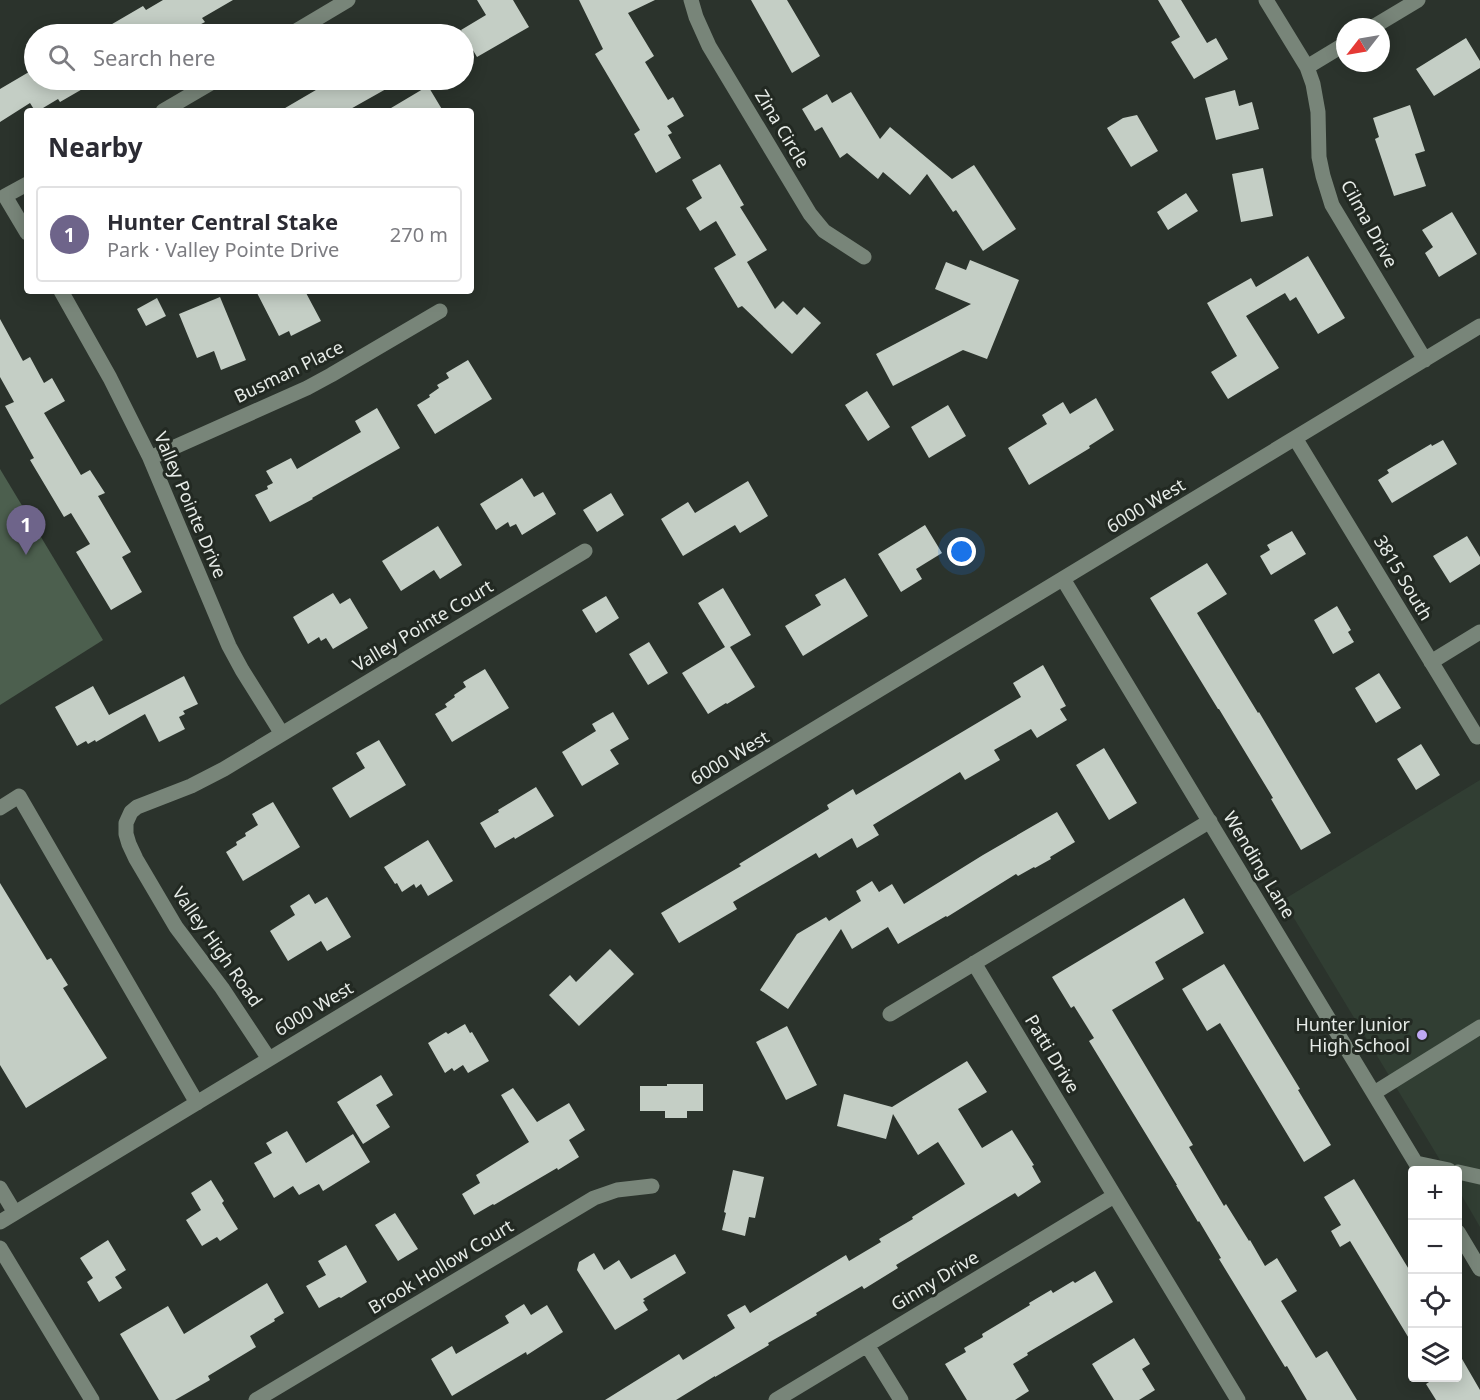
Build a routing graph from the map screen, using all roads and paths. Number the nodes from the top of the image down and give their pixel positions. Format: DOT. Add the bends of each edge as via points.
graph roads {
  1 [pos="348,0"];
  2 [pos="691,0"];
  3 [pos="1266,0"];
  4 [pos="1418,0"];
  5 [pos="1388,18"];
  6 [pos="308,24"];
  7 [pos="1336,49"];
  8 [pos="1307,67"];
  9 [pos="199,90"];
  10 [pos="168,108"];
  11 [pos="24,186"];
  12 [pos="24,228"];
  13 [pos="864,257"];
  14 [pos="63,294"];
  15 [pos="440,311"];
  16 [pos="1480,326"];
  17 [pos="1425,360"];
  18 [pos="1295,438"];
  19 [pos="150,458"];
  20 [pos="585,551"];
  21 [pos="1064,579"];
  22 [pos="1480,632"];
  23 [pos="1431,662"];
  24 [pos="282,734"];
  25 [pos="1477,737"];
  26 [pos="0,808"];
  27 [pos="1210,821"];
  28 [pos="974,963"];
  29 [pos="890,1014"];
  30 [pos="1480,1027"];
  31 [pos="269,1059"];
  32 [pos="1374,1093"];
  33 [pos="197,1103"];
  34 [pos="1417,1166"];
  35 [pos="1462,1173"];
  36 [pos="1480,1177"];
  37 [pos="652,1186"];
  38 [pos="0,1188"];
  39 [pos="1114,1196"];
  40 [pos="15,1213"];
  41 [pos="0,1222"];
  42 [pos="1462,1239"];
  43 [pos="0,1248"];
  44 [pos="1480,1269"];
  45 [pos="867,1345"];
  46 [pos="92,1400"];
  47 [pos="256,1400"];
  48 [pos="776,1400"];
  49 [pos="901,1400"];
  50 [pos="1238,1400"];
  1 -- 6 [label="street"];
  2 -- 13 [label="street, Zina Circle" via="709,46 810,214 824,231"];
  3 -- 8 [label="street, Cilma Drive"];
  4 -- 5 [label="street"];
  7 -- 8 [label="street"];
  8 -- 17 [label="street, Cilma Drive" via="1316,98 1319,157 1332,205"];
  9 -- 10 [label="street"];
  11 -- 12 [label="street" via="5,196"];
  14 -- 19 [label="street, Valley Pointe Drive"];
  15 -- 19 [label="street, Busman Place" via="307,388"];
  16 -- 17 [label="street, 6000 West"];
  17 -- 18 [label="street, 6000 West"];
  18 -- 21 [label="street, 6000 West"];
  18 -- 23 [label="street, 3815 South"];
  19 -- 24 [label="street, Valley Pointe Drive" via="229,646"];
  20 -- 24 [label="street, Valley Pointe Court"];
  21 -- 27 [label="street, Wending Lane"];
  21 -- 31 [label="street, 6000 West"];
  22 -- 23 [label="street"];
  23 -- 25 [label="street, 3815 South"];
  24 -- 31 [label="street, Valley High Road" via="208,777 137,807 126,823 136,859 176,927"];
  26 -- 33 [label="street" via="19,796"];
  27 -- 28 [label="street"];
  27 -- 32 [label="street, Wending Lane"];
  28 -- 29 [label="street"];
  28 -- 39 [label="street, Patti Drive"];
  30 -- 32 [label="street"];
  31 -- 33 [label="street, 6000 West"];
  32 -- 34 [label="street, Wending Lane"];
  33 -- 40 [label="street, 6000 West"];
  35 -- 36 [label="street"];
  37 -- 47 [label="street, Brook Hollow Court" via="617,1190 594,1198"];
  38 -- 40 [label="street"];
  39 -- 45 [label="street, Ginny Drive"];
  39 -- 50 [label="street, Patti Drive"];
  40 -- 41 [label="street, 6000 West"];
  42 -- 44 [label="street"];
  43 -- 46 [label="street"];
  45 -- 48 [label="street, Ginny Drive"];
  45 -- 49 [label="street"];
}
